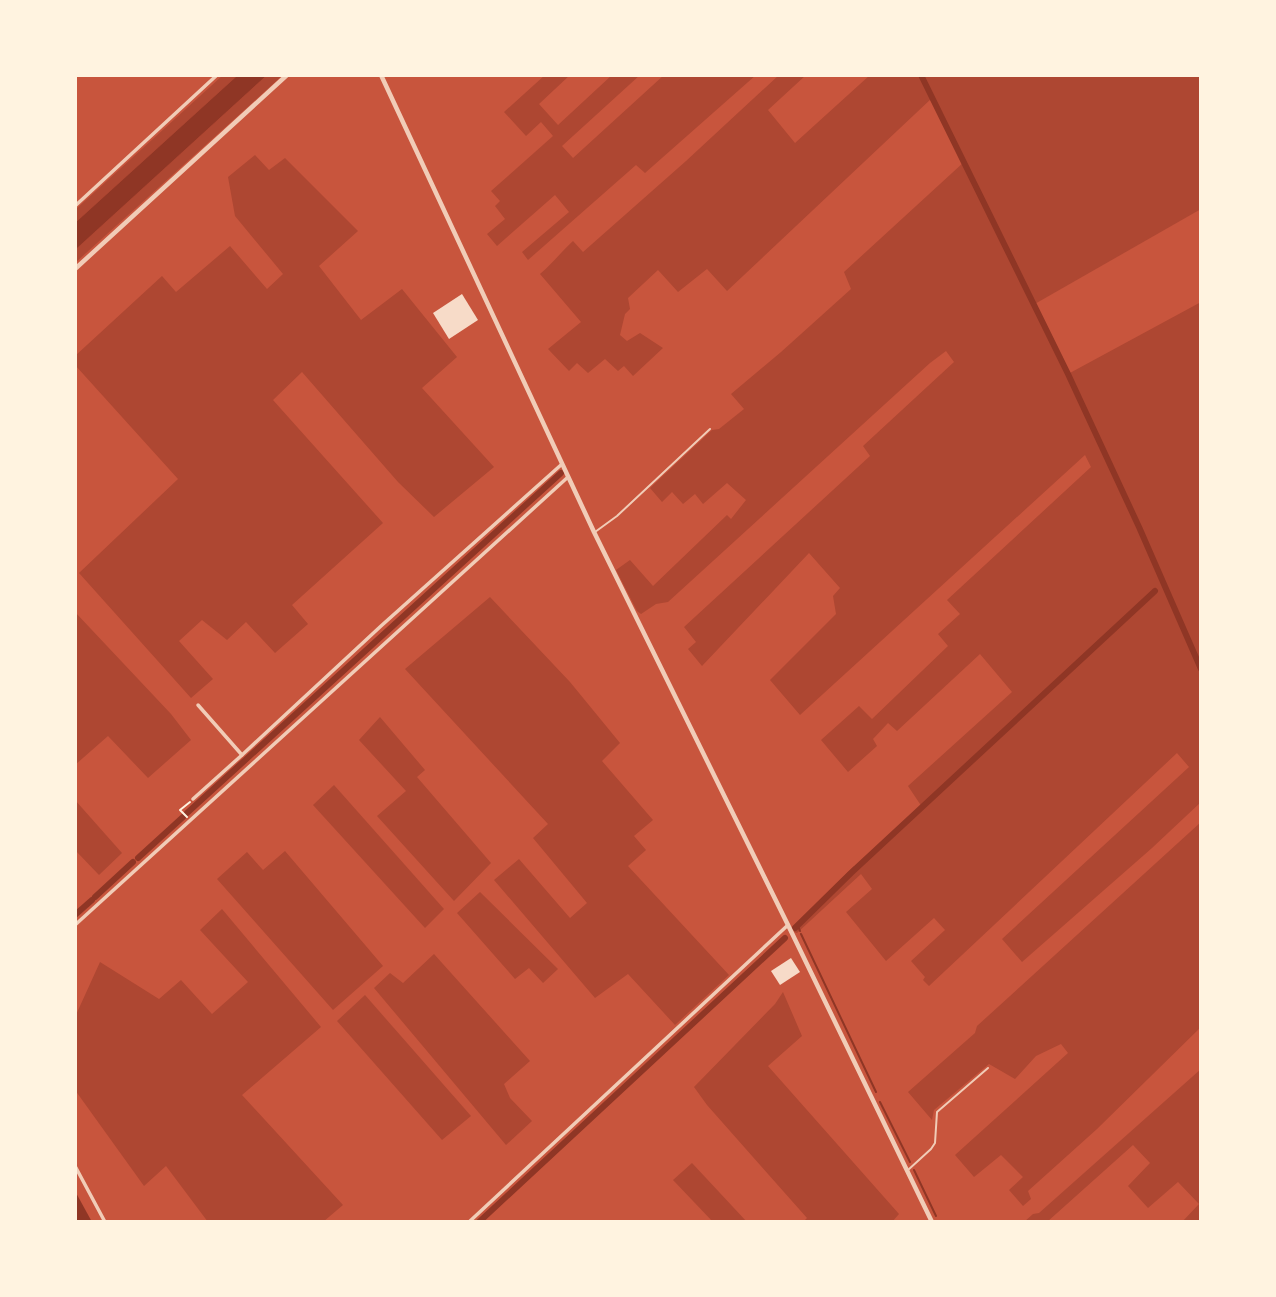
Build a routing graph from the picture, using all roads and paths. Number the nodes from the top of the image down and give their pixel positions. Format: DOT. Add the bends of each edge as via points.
graph roads {
  1 [pos="217,75"];
  2 [pos="287,75"];
  3 [pos="381,75"];
  4 [pos="75,206"];
  5 [pos="75,269"];
  6 [pos="710,429"];
  7 [pos="562,464"];
  8 [pos="568,477"];
  9 [pos="594,532"];
  10 [pos="198,705"];
  11 [pos="242,755"];
  12 [pos="193,799"];
  13 [pos="190,821"];
  14 [pos="75,925"];
  15 [pos="788,925"];
  16 [pos="988,1069"];
  17 [pos="75,1166"];
  18 [pos="907,1171"];
  19 [pos="105,1222"];
  20 [pos="469,1222"];
  21 [pos="932,1222"];
  1 -- 4 [label="street"];
  2 -- 5 [label="street"];
  3 -- 7 [label="street"];
  6 -- 9 [label="lane"];
  7 -- 8 [label="street"];
  7 -- 11 [label="street"];
  8 -- 9 [label="street"];
  8 -- 13 [label="street"];
  9 -- 15 [label="street"];
  10 -- 11 [label="street"];
  11 -- 12 [label="street"];
  12 -- 13 [label="path" via="180,810"];
  13 -- 14 [label="street"];
  15 -- 18 [label="street"];
  15 -- 20 [label="street"];
  16 -- 18 [label="lane" via="937,1112 935,1143"];
  17 -- 19 [label="street"];
  18 -- 21 [label="street"];
}
